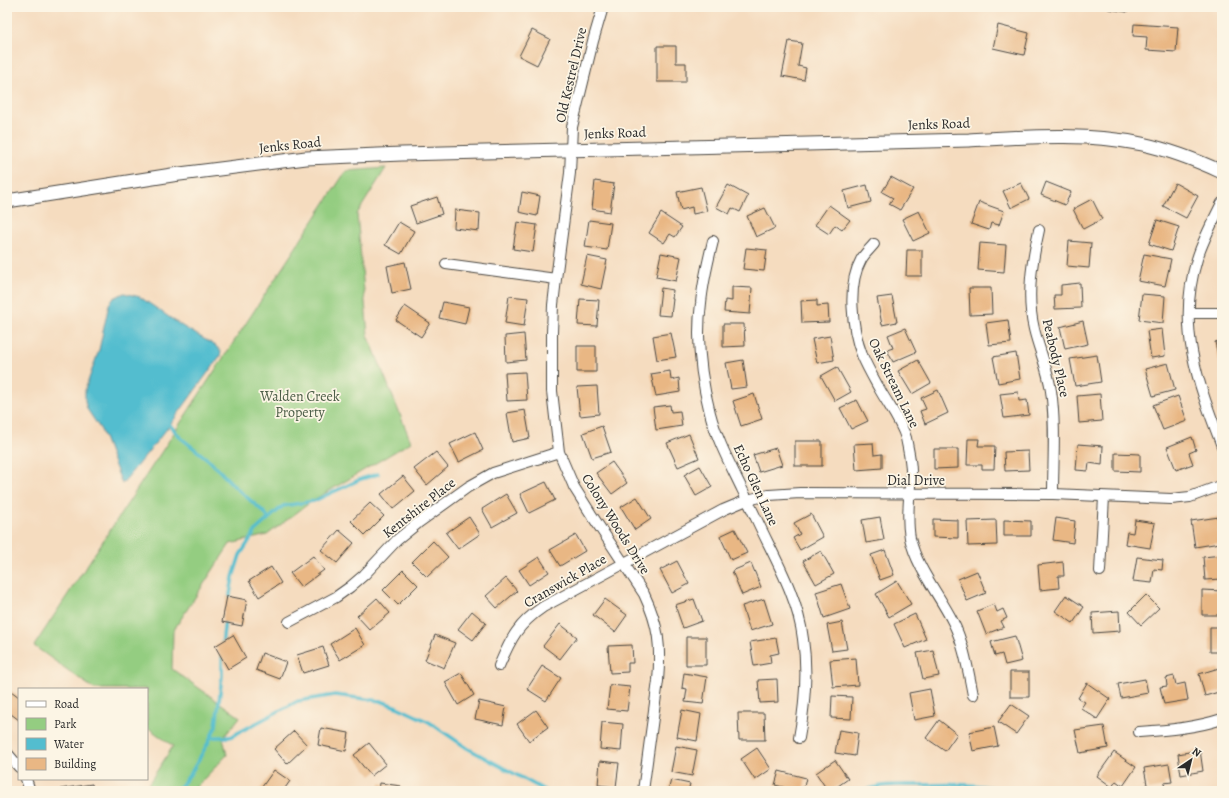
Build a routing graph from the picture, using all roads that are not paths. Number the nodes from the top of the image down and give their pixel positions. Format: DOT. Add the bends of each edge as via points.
graph roads {
  1 [pos="603,7"];
  2 [pos="570,150"];
  3 [pos="1222,172"];
  4 [pos="7,201"];
  5 [pos="1222,203"];
  6 [pos="1039,230"];
  7 [pos="713,241"];
  8 [pos="874,244"];
  9 [pos="446,264"];
  10 [pos="556,278"];
  11 [pos="1189,313"];
  12 [pos="1222,313"];
  13 [pos="1222,446"];
  14 [pos="559,452"];
  15 [pos="1222,485"];
  16 [pos="910,494"];
  17 [pos="1053,494"];
  18 [pos="1104,496"];
  19 [pos="747,500"];
  20 [pos="624,563"];
  21 [pos="1100,571"];
  22 [pos="289,622"];
  23 [pos="499,666"];
  24 [pos="973,694"];
  25 [pos="1222,719"];
  26 [pos="1139,732"];
  27 [pos="799,738"];
  28 [pos="7,752"];
  29 [pos="18,766"];
  30 [pos="26,780"];
  31 [pos="30,791"];
  32 [pos="643,791"];
  1 -- 2 [label="street, Old Kestrel Drive" via="572,127"];
  2 -- 3 [label="street, Jenks Road" via="1075,137 1124,141 1156,148 1180,154"];
  2 -- 4 [label="street, Jenks Road" via="306,158 172,175"];
  2 -- 10 [label="street, Colony Woods Drive" via="570,174"];
  5 -- 11 [label="street" via="1198,258 1191,286"];
  6 -- 17 [label="street, Peabody Place" via="1030,300 1033,327 1044,360 1053,405"];
  7 -- 19 [label="street, Echo Glen Lane" via="701,304 703,378 710,414"];
  8 -- 16 [label="street, Oak Stream Lane" via="861,259 856,271 852,302 854,319 862,355 902,427 911,469"];
  9 -- 10 [label="street"];
  10 -- 14 [label="street, Colony Woods Drive" via="552,384"];
  11 -- 12 [label="street"];
  11 -- 13 [label="street" via="1195,367"];
  14 -- 20 [label="street, Colony Woods Drive" via="574,487"];
  14 -- 22 [label="street, Kentshire Place" via="493,473 468,486 397,540 350,587"];
  15 -- 18 [label="street, Dial Drive" via="1190,497 1171,500"];
  16 -- 17 [label="street, Dial Drive"];
  16 -- 19 [label="street, Dial Drive" via="786,493"];
  16 -- 24 [label="street, Oak Stream Lane" via="910,538 934,592 958,633"];
  17 -- 18 [label="street, Dial Drive"];
  18 -- 21 [label="street"];
  19 -- 20 [label="street, Dial Drive"];
  19 -- 27 [label="street, Echo Glen Lane" via="784,576 800,624 806,674"];
  20 -- 23 [label="street, Cranswick Place" via="543,607 530,617 512,637"];
  20 -- 32 [label="street, Colony Woods Drive" via="651,608 658,633 658,681"];
  25 -- 26 [label="street" via="1177,729"];
  28 -- 29 [label="street"];
  30 -- 31 [label="street"];
}
